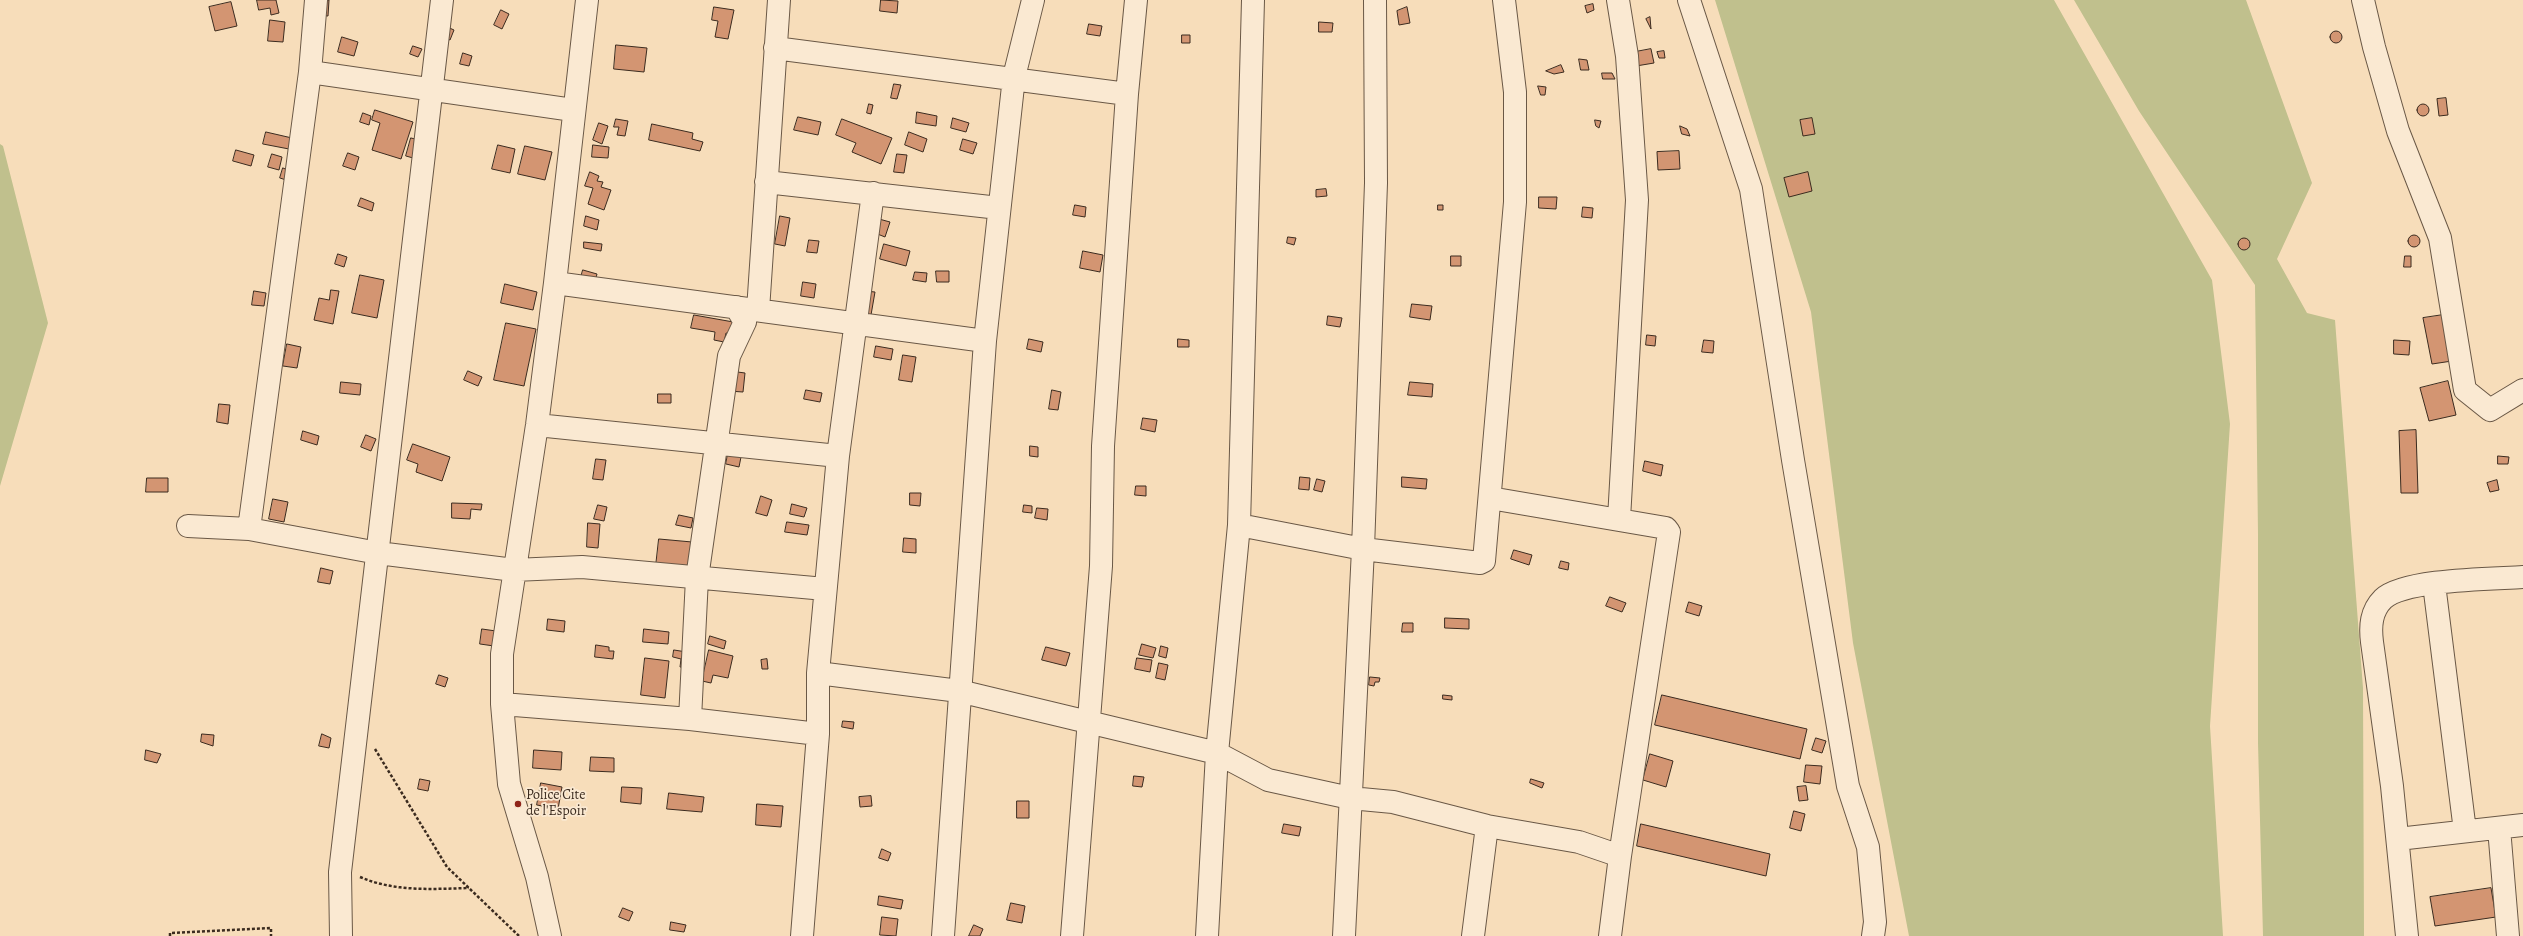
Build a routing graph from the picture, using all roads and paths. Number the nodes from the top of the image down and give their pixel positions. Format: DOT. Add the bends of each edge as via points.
graph roads {
  1 [pos="316,0"];
  2 [pos="442,0"];
  3 [pos="587,0"];
  4 [pos="779,0"];
  5 [pos="1033,0"];
  6 [pos="1136,0"];
  7 [pos="1253,0"];
  8 [pos="1375,0"];
  9 [pos="1504,0"];
  10 [pos="1618,0"];
  11 [pos="1689,0"];
  12 [pos="2363,0"];
  13 [pos="775,48"];
  14 [pos="310,72"];
  15 [pos="1014,78"];
  16 [pos="430,89"];
  17 [pos="1127,94"];
  18 [pos="573,110"];
  19 [pos="766,182"];
  20 [pos="873,193"];
  21 [pos="999,208"];
  22 [pos="555,283"];
  23 [pos="736,307"];
  24 [pos="758,310"];
  25 [pos="855,324"];
  26 [pos="985,341"];
  27 [pos="2523,390"];
  28 [pos="537,425"];
  29 [pos="718,444"];
  30 [pos="838,456"];
  31 [pos="1490,498"];
  32 [pos="1619,519"];
  33 [pos="1239,525"];
  34 [pos="188,526"];
  35 [pos="249,530"];
  36 [pos="1363,550"];
  37 [pos="378,553"];
  38 [pos="514,570"];
  39 [pos="2523,577"];
  40 [pos="697,578"];
  41 [pos="2434,584"];
  42 [pos="825,589"];
  43 [pos="818,673"];
  44 [pos="959,692"];
  45 [pos="502,704"];
  46 [pos="690,718"];
  47 [pos="1088,722"];
  48 [pos="818,734"];
  49 [pos="374,748"];
  50 [pos="1217,753"];
  51 [pos="1350,798"];
  52 [pos="2523,825"];
  53 [pos="1487,826"];
  54 [pos="2499,828"];
  55 [pos="2465,831"];
  56 [pos="2398,839"];
  57 [pos="1620,856"];
  58 [pos="340,872"];
  59 [pos="469,888"];
  60 [pos="170,936"];
  61 [pos="271,936"];
  62 [pos="341,936"];
  63 [pos="519,936"];
  64 [pos="550,936"];
  65 [pos="802,936"];
  66 [pos="943,936"];
  67 [pos="1072,936"];
  68 [pos="1207,936"];
  69 [pos="1344,936"];
  70 [pos="1473,936"];
  71 [pos="1610,936"];
  72 [pos="1874,936"];
  73 [pos="2407,936"];
  74 [pos="2508,936"];
  1 -- 14 [label="street"];
  2 -- 16 [label="street"];
  3 -- 18 [label="street"];
  4 -- 13 [label="street"];
  5 -- 15 [label="street"];
  6 -- 17 [label="street"];
  7 -- 33 [label="street"];
  8 -- 36 [label="street" via="1376,183"];
  9 -- 31 [label="street" via="1515,92 1515,202"];
  10 -- 32 [label="street" via="1627,56 1637,200"];
  11 -- 72 [label="street" via="1751,189 1848,786 1868,847 1876,922"];
  12 -- 27 [label="street" via="2398,131 2440,238 2465,390 2490,410"];
  13 -- 15 [label="street"];
  13 -- 19 [label="street"];
  14 -- 16 [label="street"];
  14 -- 35 [label="street"];
  15 -- 17 [label="street"];
  15 -- 21 [label="street"];
  16 -- 18 [label="street"];
  16 -- 37 [label="street"];
  17 -- 47 [label="street" via="1103,446 1101,566"];
  18 -- 22 [label="street"];
  19 -- 20 [label="street"];
  19 -- 24 [label="street"];
  20 -- 21 [label="street"];
  20 -- 25 [label="street"];
  21 -- 26 [label="street"];
  22 -- 23 [label="street"];
  22 -- 28 [label="street"];
  23 -- 24 [label="street"];
  23 -- 29 [label="street" via="745,322 729,356"];
  24 -- 25 [label="street"];
  25 -- 26 [label="street"];
  25 -- 30 [label="street"];
  26 -- 44 [label="street"];
  28 -- 29 [label="street"];
  28 -- 38 [label="street"];
  29 -- 30 [label="street"];
  29 -- 40 [label="street"];
  30 -- 42 [label="street"];
  31 -- 32 [label="street"];
  31 -- 36 [label="street" via="1482,563"];
  32 -- 57 [label="street" via="1666,528 1669,532"];
  33 -- 36 [label="street"];
  33 -- 50 [label="street"];
  34 -- 35 [label="street"];
  35 -- 37 [label="street"];
  36 -- 51 [label="street"];
  37 -- 38 [label="street"];
  37 -- 58 [label="street"];
  38 -- 40 [label="street" via="582,567"];
  38 -- 45 [label="street" via="502,654"];
  39 -- 41 [label="street"];
  40 -- 42 [label="street"];
  40 -- 46 [label="street"];
  41 -- 55 [label="street"];
  41 -- 56 [label="street" via="2418,585 2384,598 2372,618 2372,642"];
  42 -- 43 [label="street"];
  43 -- 44 [label="street"];
  43 -- 48 [label="street"];
  44 -- 47 [label="street"];
  44 -- 66 [label="street"];
  45 -- 46 [label="street"];
  45 -- 64 [label="street" via="509,784 537,877"];
  46 -- 48 [label="street"];
  47 -- 50 [label="street"];
  47 -- 67 [label="street"];
  48 -- 65 [label="street"];
  49 -- 59 [label="path" via="447,867"];
  50 -- 51 [label="street" via="1268,780"];
  50 -- 68 [label="street"];
  51 -- 53 [label="street" via="1394,802"];
  51 -- 69 [label="street"];
  52 -- 54 [label="street"];
  53 -- 57 [label="street" via="1579,842"];
  53 -- 70 [label="street"];
  54 -- 55 [label="street"];
  54 -- 74 [label="street"];
  55 -- 56 [label="street"];
  56 -- 73 [label="street"];
  57 -- 71 [label="street"];
  58 -- 59 [label="path" via="350,873 378,884 407,888"];
  58 -- 62 [label="street"];
  59 -- 63 [label="path"];
  60 -- 61 [label="path" via="170,933 271,928"];
}
